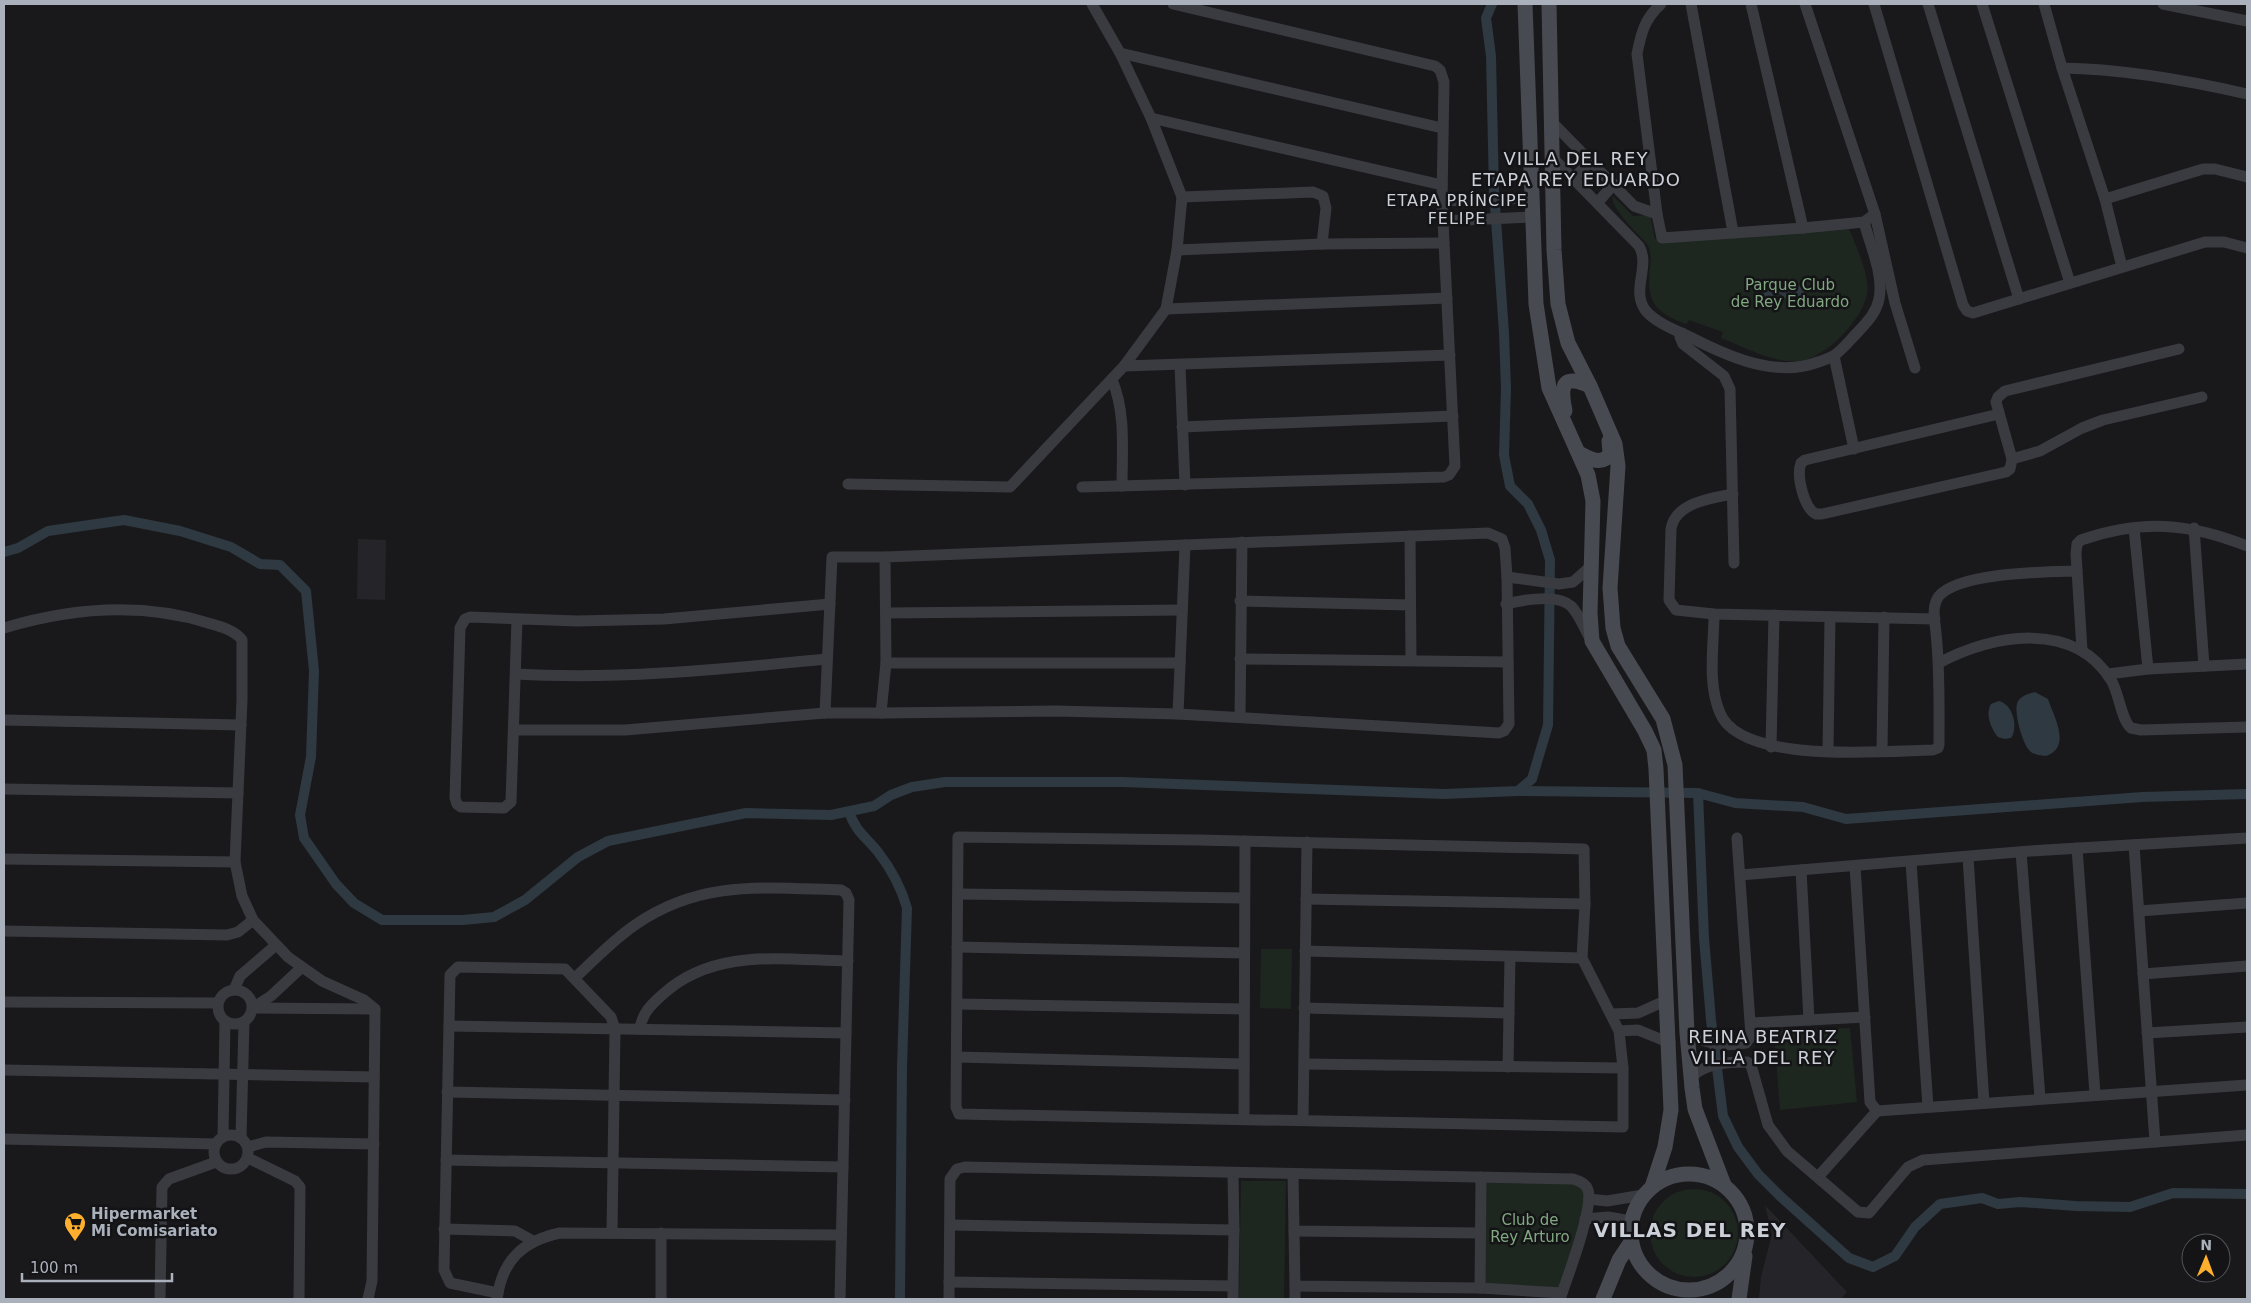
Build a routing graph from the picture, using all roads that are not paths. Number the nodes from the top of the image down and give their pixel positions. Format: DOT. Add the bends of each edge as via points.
graph roads {
  1 [pos="1092,4"];
  2 [pos="1173,4"];
  3 [pos="1525,4"];
  4 [pos="1549,4"];
  5 [pos="1661,4"];
  6 [pos="1691,4"];
  7 [pos="1751,4"];
  8 [pos="1805,4"];
  9 [pos="1874,4"];
  10 [pos="1928,4"];
  11 [pos="1982,4"];
  12 [pos="2044,4"];
  13 [pos="2164,4"];
  14 [pos="2247,21"];
  15 [pos="1120,53"];
  16 [pos="2062,68"];
  17 [pos="2247,94"];
  18 [pos="1151,118"];
  19 [pos="1553,124"];
  20 [pos="1442,128"];
  21 [pos="1553,158"];
  22 [pos="1590,161"];
  23 [pos="2247,177"];
  24 [pos="1574,178"];
  25 [pos="1614,184"];
  26 [pos="1442,185"];
  27 [pos="1182,197"];
  28 [pos="1531,198"];
  29 [pos="2106,199"];
  30 [pos="1442,201"];
  31 [pos="1476,201"];
  32 [pos="1598,202"];
  33 [pos="1657,214"];
  34 [pos="1874,214"];
  35 [pos="1533,217"];
  36 [pos="1476,219"];
  37 [pos="1443,221"];
  38 [pos="1864,222"];
  39 [pos="1803,228"];
  40 [pos="1732,232"];
  41 [pos="1444,243"];
  42 [pos="1322,244"];
  43 [pos="2247,248"];
  44 [pos="1178,250"];
  45 [pos="2122,267"];
  46 [pos="2070,283"];
  47 [pos="1447,298"];
  48 [pos="2019,299"];
  49 [pos="1166,309"];
  50 [pos="1682,333"];
  51 [pos="2179,349"];
  52 [pos="1450,356"];
  53 [pos="1834,356"];
  54 [pos="1124,366"];
  55 [pos="1180,366"];
  56 [pos="1915,368"];
  57 [pos="1112,380"];
  58 [pos="1590,386"];
  59 [pos="2202,398"];
  60 [pos="1603,413"];
  61 [pos="1999,414"];
  62 [pos="1453,416"];
  63 [pos="1182,427"];
  64 [pos="1570,436"];
  65 [pos="1854,449"];
  66 [pos="1579,453"];
  67 [pos="2012,459"];
  68 [pos="848,484"];
  69 [pos="1185,485"];
  70 [pos="1122,486"];
  71 [pos="1082,487"];
  72 [pos="1733,494"];
  73 [pos="2134,528"];
  74 [pos="2194,528"];
  75 [pos="1410,536"];
  76 [pos="1242,542"];
  77 [pos="1185,545"];
  78 [pos="2247,546"];
  79 [pos="885,557"];
  80 [pos="1734,562"];
  81 [pos="1592,565"];
  82 [pos="2077,571"];
  83 [pos="1507,577"];
  84 [pos="1240,601"];
  85 [pos="830,604"];
  86 [pos="1506,604"];
  87 [pos="1410,606"];
  88 [pos="1182,610"];
  89 [pos="886,613"];
  90 [pos="1714,614"];
  91 [pos="1774,615"];
  92 [pos="1830,617"];
  93 [pos="1884,617"];
  94 [pos="517,619"];
  95 [pos="1935,619"];
  96 [pos="4,628"];
  97 [pos="1592,641"];
  98 [pos="2082,650"];
  99 [pos="827,659"];
  100 [pos="1240,659"];
  101 [pos="1411,659"];
  102 [pos="1508,662"];
  103 [pos="1180,663"];
  104 [pos="1939,663"];
  105 [pos="886,664"];
  106 [pos="2247,664"];
  107 [pos="2204,666"];
  108 [pos="2148,669"];
  109 [pos="516,674"];
  110 [pos="2108,674"];
  111 [pos="825,713"];
  112 [pos="881,713"];
  113 [pos="1178,714"];
  114 [pos="1240,717"];
  115 [pos="4,720"];
  116 [pos="241,725"];
  117 [pos="2247,727"];
  118 [pos="514,730"];
  119 [pos="1771,747"];
  120 [pos="1828,751"];
  121 [pos="1882,751"];
  122 [pos="4,788"];
  123 [pos="238,793"];
  124 [pos="1738,838"];
  125 [pos="2247,838"];
  126 [pos="1245,841"];
  127 [pos="1307,842"];
  128 [pos="2134,845"];
  129 [pos="2077,848"];
  130 [pos="2022,852"];
  131 [pos="1968,857"];
  132 [pos="4,859"];
  133 [pos="235,862"];
  134 [pos="1911,862"];
  135 [pos="1855,866"];
  136 [pos="1801,870"];
  137 [pos="1740,874"];
  138 [pos="958,894"];
  139 [pos="1244,898"];
  140 [pos="1306,899"];
  141 [pos="2247,903"];
  142 [pos="1585,904"];
  143 [pos="2139,911"];
  144 [pos="253,920"];
  145 [pos="4,931"];
  146 [pos="276,945"];
  147 [pos="957,947"];
  148 [pos="1305,951"];
  149 [pos="1244,953"];
  150 [pos="1510,957"];
  151 [pos="1582,958"];
  152 [pos="848,961"];
  153 [pos="2247,966"];
  154 [pos="302,968"];
  155 [pos="2143,974"];
  156 [pos="575,978"];
  157 [pos="234,990"];
  158 [pos="1666,1000"];
  159 [pos="4,1002"];
  160 [pos="218,1003"];
  161 [pos="957,1004"];
  162 [pos="253,1008"];
  163 [pos="1304,1008"];
  164 [pos="375,1009"];
  165 [pos="1244,1009"];
  166 [pos="1509,1013"];
  167 [pos="1612,1014"];
  168 [pos="1865,1017"];
  169 [pos="1809,1020"];
  170 [pos="225,1021"];
  171 [pos="244,1022"];
  172 [pos="1752,1023"];
  173 [pos="449,1026"];
  174 [pos="2247,1027"];
  175 [pos="615,1029"];
  176 [pos="640,1029"];
  177 [pos="1619,1031"];
  178 [pos="846,1033"];
  179 [pos="1687,1033"];
  180 [pos="2147,1033"];
  181 [pos="1670,1043"];
  182 [pos="957,1057"];
  183 [pos="1244,1064"];
  184 [pos="1304,1064"];
  185 [pos="1508,1067"];
  186 [pos="1623,1068"];
  187 [pos="4,1070"];
  188 [pos="223,1074"];
  189 [pos="243,1074"];
  190 [pos="374,1077"];
  191 [pos="1691,1077"];
  192 [pos="2247,1085"];
  193 [pos="2150,1091"];
  194 [pos="447,1092"];
  195 [pos="2095,1094"];
  196 [pos="614,1097"];
  197 [pos="2040,1098"];
  198 [pos="845,1100"];
  199 [pos="1984,1103"];
  200 [pos="1928,1107"];
  201 [pos="1877,1111"];
  202 [pos="1244,1118"];
  203 [pos="1303,1119"];
  204 [pos="2247,1135"];
  205 [pos="4,1139"];
  206 [pos="220,1140"];
  207 [pos="2155,1142"];
  208 [pos="374,1144"];
  209 [pos="245,1148"];
  210 [pos="446,1160"];
  211 [pos="216,1162"];
  212 [pos="613,1163"];
  213 [pos="843,1167"];
  214 [pos="1233,1174"];
  215 [pos="1293,1175"];
  216 [pos="1481,1177"];
  217 [pos="1818,1177"];
  218 [pos="1724,1185"];
  219 [pos="1648,1190"];
  220 [pos="1589,1199"];
  221 [pos="1585,1219"];
  222 [pos="1631,1221"];
  223 [pos="951,1225"];
  224 [pos="444,1229"];
  225 [pos="1234,1230"];
  226 [pos="1294,1231"];
  227 [pos="612,1233"];
  228 [pos="1480,1233"];
  229 [pos="661,1234"];
  230 [pos="842,1235"];
  231 [pos="533,1241"];
  232 [pos="1631,1242"];
  233 [pos="1746,1245"];
  234 [pos="949,1282"];
  235 [pos="1233,1286"];
  236 [pos="1295,1286"];
  237 [pos="1480,1288"];
  238 [pos="498,1296"];
  239 [pos="1561,1296"];
  240 [pos="160,1299"];
  241 [pos="299,1299"];
  242 [pos="368,1299"];
  243 [pos="660,1299"];
  244 [pos="840,1299"];
  245 [pos="950,1299"];
  246 [pos="1233,1299"];
  247 [pos="1295,1299"];
  248 [pos="1603,1299"];
  249 [pos="1738,1299"];
  1 -- 15 [label="street"];
  2 -- 20 [label="street" via="1435,66 1444,82"];
  3 -- 28 [label="street"];
  4 -- 19 [label="street"];
  5 -- 33 [label="street" via="1649,15 1637,54"];
  6 -- 40 [label="street"];
  7 -- 39 [label="street"];
  8 -- 34 [label="street"];
  9 -- 48 [label="street" via="1964,307 1973,313"];
  10 -- 48 [label="street"];
  11 -- 46 [label="street"];
  12 -- 16 [label="street"];
  13 -- 14 [label="street"];
  15 -- 18 [label="street"];
  15 -- 20 [label="street"];
  16 -- 17 [label="street" via="2100,68 2158,76"];
  16 -- 29 [label="street"];
  18 -- 26 [label="street"];
  18 -- 27 [label="street"];
  19 -- 21 [label="street"];
  19 -- 22 [label="street"];
  20 -- 26 [label="street"];
  21 -- 24 [label="street"];
  21 -- 58 [label="street" via="1558,304 1568,343"];
  22 -- 24 [label="street"];
  22 -- 25 [label="street"];
  23 -- 29 [label="street" via="2203,169"];
  24 -- 32 [label="street"];
  25 -- 32 [label="street"];
  25 -- 33 [label="street" via="1634,206"];
  26 -- 30 [label="street"];
  27 -- 42 [label="street" via="1313,192 1323,196 1326,208"];
  27 -- 44 [label="street"];
  28 -- 31 [label="street"];
  28 -- 35 [label="street"];
  29 -- 45 [label="street"];
  30 -- 31 [label="street"];
  30 -- 37 [label="street"];
  31 -- 36 [label="street"];
  32 -- 50 [label="street" via="1643,253 1640,290 1641,302 1647,312"];
  33 -- 40 [label="street" via="1662,238"];
  34 -- 38 [label="street"];
  34 -- 56 [label="street" via="1895,303"];
  35 -- 36 [label="street"];
  35 -- 64 [label="street" via="1536,304 1549,388"];
  36 -- 37 [label="street"];
  37 -- 41 [label="street"];
  38 -- 39 [label="street"];
  38 -- 53 [label="street" via="1881,285 1879,301 1872,318"];
  39 -- 40 [label="street"];
  41 -- 42 [label="street"];
  41 -- 47 [label="street"];
  42 -- 44 [label="street"];
  43 -- 45 [label="street" via="2224,242 2205,242"];
  44 -- 49 [label="street"];
  45 -- 46 [label="street"];
  46 -- 48 [label="street"];
  47 -- 49 [label="street"];
  47 -- 52 [label="street"];
  49 -- 54 [label="street"];
  50 -- 53 [label="street" via="1726,355 1771,367 1806,367"];
  50 -- 72 [label="street" via="1683,344 1724,376 1730,388"];
  51 -- 61 [label="street" via="2005,391 1996,402"];
  52 -- 55 [label="street"];
  52 -- 62 [label="street"];
  53 -- 65 [label="street"];
  54 -- 55 [label="street"];
  54 -- 57 [label="street"];
  55 -- 63 [label="street"];
  57 -- 68 [label="street" via="1010,487"];
  57 -- 70 [label="street" via="1121,411"];
  58 -- 60 [label="street"];
  58 -- 64 [label="street" via="1568,380 1562,389"];
  59 -- 67 [label="street" via="2103,420 2040,451"];
  60 -- 66 [label="street" via="1610,448 1608,457 1596,461"];
  60 -- 179 [label="street" via="1615,444 1618,466 1610,588 1613,628 1618,646 1663,719 1675,765"];
  61 -- 65 [label="street"];
  61 -- 67 [label="street"];
  62 -- 63 [label="street"];
  62 -- 69 [label="street" via="1455,466 1450,475 1444,477"];
  63 -- 69 [label="street"];
  64 -- 66 [label="street"];
  65 -- 67 [label="street" via="1801,463 1799,472 1811,512 1822,514 2006,472"];
  66 -- 81 [label="street" via="1588,475 1593,502"];
  69 -- 70 [label="street"];
  70 -- 71 [label="street"];
  72 -- 80 [label="street"];
  72 -- 90 [label="street" via="1712,497 1680,511 1671,529 1670,604 1680,612"];
  73 -- 74 [label="street"];
  73 -- 82 [label="street" via="2081,540 2077,544"];
  73 -- 108 [label="street"];
  74 -- 78 [label="street"];
  74 -- 107 [label="street"];
  75 -- 76 [label="street"];
  75 -- 83 [label="street" via="1494,535 1502,539 1506,548"];
  75 -- 87 [label="street"];
  76 -- 77 [label="street"];
  76 -- 84 [label="street"];
  77 -- 79 [label="street"];
  77 -- 88 [label="street"];
  79 -- 85 [label="street" via="832,557"];
  79 -- 89 [label="street"];
  81 -- 83 [label="street" via="1573,582 1559,584"];
  81 -- 97 [label="street"];
  82 -- 95 [label="street" via="1998,574 1952,588 1939,596 1934,609"];
  82 -- 98 [label="street"];
  83 -- 86 [label="street"];
  84 -- 87 [label="street"];
  84 -- 100 [label="street"];
  85 -- 94 [label="street" via="664,620"];
  85 -- 99 [label="street"];
  86 -- 97 [label="street" via="1533,599 1558,600 1571,606"];
  86 -- 102 [label="street"];
  87 -- 101 [label="street"];
  88 -- 89 [label="street"];
  88 -- 103 [label="street"];
  89 -- 105 [label="street"];
  90 -- 91 [label="street"];
  90 -- 119 [label="street" via="1713,692 1720,715 1737,733"];
  91 -- 92 [label="street"];
  91 -- 119 [label="street"];
  92 -- 93 [label="street"];
  92 -- 120 [label="street"];
  93 -- 95 [label="street"];
  93 -- 121 [label="street"];
  94 -- 109 [label="street"];
  94 -- 118 [label="street" via="467,617 460,624 455,798 458,806 504,808 510,805"];
  95 -- 104 [label="street"];
  96 -- 116 [label="street" via="56,616 119,609 178,615 233,632 243,643"];
  97 -- 158 [label="street" via="1654,750"];
  98 -- 104 [label="street" via="2043,639 2007,640 1982,645"];
  98 -- 110 [label="street"];
  99 -- 109 [label="street" via="638,676"];
  99 -- 111 [label="street"];
  100 -- 101 [label="street"];
  100 -- 114 [label="street"];
  101 -- 102 [label="street"];
  102 -- 114 [label="street" via="1509,724 1499,733"];
  103 -- 105 [label="street"];
  103 -- 113 [label="street"];
  104 -- 121 [label="street" via="1938,748"];
  105 -- 112 [label="street"];
  106 -- 107 [label="street"];
  107 -- 108 [label="street"];
  108 -- 110 [label="street"];
  109 -- 118 [label="street"];
  110 -- 117 [label="street" via="2117,689 2127,725 2136,730"];
  111 -- 112 [label="street"];
  111 -- 118 [label="street" via="625,730"];
  112 -- 113 [label="street" via="1056,711"];
  113 -- 114 [label="street"];
  115 -- 116 [label="street"];
  116 -- 123 [label="street"];
  119 -- 120 [label="street"];
  120 -- 121 [label="street"];
  122 -- 123 [label="street"];
  123 -- 133 [label="street"];
  124 -- 137 [label="street"];
  125 -- 128 [label="street"];
  126 -- 127 [label="street"];
  126 -- 138 [label="street" via="958,837"];
  126 -- 139 [label="street"];
  127 -- 140 [label="street"];
  127 -- 142 [label="street" via="1584,849"];
  128 -- 129 [label="street"];
  128 -- 143 [label="street"];
  129 -- 130 [label="street"];
  129 -- 195 [label="street"];
  130 -- 131 [label="street"];
  130 -- 197 [label="street"];
  131 -- 134 [label="street"];
  131 -- 199 [label="street"];
  132 -- 133 [label="street"];
  133 -- 144 [label="street" via="238,885"];
  134 -- 135 [label="street"];
  134 -- 200 [label="street"];
  135 -- 136 [label="street"];
  135 -- 168 [label="street"];
  136 -- 137 [label="street"];
  136 -- 169 [label="street"];
  137 -- 172 [label="street"];
  138 -- 139 [label="street"];
  138 -- 147 [label="street"];
  139 -- 149 [label="street"];
  140 -- 142 [label="street"];
  140 -- 148 [label="street"];
  141 -- 143 [label="street"];
  142 -- 151 [label="street"];
  143 -- 155 [label="street"];
  144 -- 145 [label="street" via="238,932 227,935"];
  144 -- 146 [label="street"];
  146 -- 154 [label="street"];
  146 -- 157 [label="street" via="240,976"];
  147 -- 149 [label="street"];
  147 -- 161 [label="street"];
  148 -- 150 [label="street"];
  148 -- 163 [label="street"];
  149 -- 165 [label="street"];
  150 -- 151 [label="street"];
  150 -- 166 [label="street"];
  151 -- 167 [label="street"];
  152 -- 156 [label="street" via="849,900 844,891 746,887 705,893 660,910 622,935"];
  152 -- 176 [label="street" via="744,960 716,964 688,974 672,986 644,1014"];
  152 -- 178 [label="street"];
  153 -- 155 [label="street"];
  154 -- 162 [label="street"];
  154 -- 164 [label="street"];
  155 -- 180 [label="street"];
  156 -- 173 [label="street" via="561,968 458,967 450,975"];
  156 -- 175 [label="street" via="611,1017"];
  157 -- 160 [label="street" via="224,994"];
  157 -- 162 [label="street" via="250,997"];
  158 -- 167 [label="street" via="1638,1013"];
  158 -- 181 [label="street"];
  159 -- 160 [label="street"];
  160 -- 170 [label="street" via="219,1013"];
  161 -- 165 [label="street"];
  161 -- 182 [label="street"];
  162 -- 164 [label="street"];
  162 -- 171 [label="street"];
  163 -- 166 [label="street"];
  163 -- 184 [label="street"];
  164 -- 190 [label="street"];
  165 -- 183 [label="street"];
  166 -- 185 [label="street"];
  167 -- 177 [label="street"];
  168 -- 169 [label="street"];
  168 -- 201 [label="street" via="1870,1102"];
  169 -- 172 [label="street"];
  170 -- 171 [label="street" via="231,1024"];
  170 -- 188 [label="street"];
  171 -- 189 [label="street"];
  172 -- 179 [label="street" via="1749,1041 1740,1044 1704,1043"];
  173 -- 175 [label="street"];
  173 -- 194 [label="street"];
  174 -- 180 [label="street"];
  175 -- 176 [label="street"];
  175 -- 196 [label="street"];
  176 -- 178 [label="street"];
  177 -- 181 [label="street" via="1638,1030"];
  177 -- 186 [label="street"];
  178 -- 198 [label="street"];
  179 -- 191 [label="street"];
  180 -- 193 [label="street"];
  181 -- 219 [label="street" via="1671,1110 1665,1147"];
  182 -- 183 [label="street"];
  182 -- 202 [label="street" via="956,1110 961,1115"];
  183 -- 202 [label="street"];
  184 -- 185 [label="street"];
  184 -- 203 [label="street"];
  185 -- 186 [label="street"];
  186 -- 203 [label="street" via="1623,1127"];
  187 -- 188 [label="street"];
  188 -- 189 [label="street"];
  188 -- 206 [label="street"];
  189 -- 190 [label="street"];
  189 -- 209 [label="street"];
  190 -- 208 [label="street"];
  191 -- 217 [label="street" via="1714,1064 1747,1062 1751,1065 1768,1124 1787,1151"];
  191 -- 218 [label="street" via="1695,1109"];
  192 -- 193 [label="street"];
  193 -- 195 [label="street"];
  193 -- 207 [label="street"];
  194 -- 196 [label="street"];
  194 -- 210 [label="street"];
  195 -- 197 [label="street"];
  196 -- 198 [label="street"];
  196 -- 212 [label="street"];
  197 -- 199 [label="street"];
  198 -- 213 [label="street"];
  199 -- 200 [label="street"];
  200 -- 201 [label="street"];
  201 -- 217 [label="street"];
  202 -- 203 [label="street"];
  204 -- 207 [label="street"];
  205 -- 206 [label="street"];
  206 -- 209 [label="street" via="232,1135"];
  206 -- 211 [label="street" via="214,1156"];
  207 -- 217 [label="street" via="1923,1160 1908,1167 1869,1213 1864,1214"];
  208 -- 209 [label="street" via="266,1142"];
  208 -- 242 [label="street" via="372,1281"];
  209 -- 211 [label="street" via="244,1164 233,1170"];
  209 -- 241 [label="street" via="300,1187"];
  210 -- 212 [label="street"];
  210 -- 224 [label="street"];
  211 -- 240 [label="street" via="169,1179 162,1187"];
  212 -- 213 [label="street"];
  212 -- 227 [label="street"];
  213 -- 230 [label="street"];
  214 -- 215 [label="street"];
  214 -- 223 [label="street" via="957,1169 950,1179"];
  214 -- 225 [label="street"];
  215 -- 216 [label="street"];
  215 -- 226 [label="street"];
  216 -- 220 [label="street" via="1573,1179 1588,1188"];
  216 -- 228 [label="street"];
  218 -- 219 [label="street" via="1707,1176 1688,1173 1668,1177"];
  218 -- 233 [label="street" via="1744,1212 1748,1228"];
  219 -- 220 [label="street" via="1607,1201"];
  219 -- 222 [label="street"];
  220 -- 221 [label="street"];
  221 -- 222 [label="street" via="1608,1217"];
  221 -- 239 [label="street"];
  222 -- 232 [label="street"];
  223 -- 225 [label="street"];
  223 -- 234 [label="street"];
  224 -- 231 [label="street" via="515,1231"];
  224 -- 238 [label="street" via="444,1270 448,1280"];
  225 -- 235 [label="street"];
  226 -- 228 [label="street"];
  226 -- 236 [label="street"];
  227 -- 229 [label="street"];
  227 -- 231 [label="street" via="560,1233"];
  228 -- 237 [label="street"];
  229 -- 230 [label="street"];
  229 -- 243 [label="street"];
  230 -- 244 [label="street"];
  231 -- 238 [label="street" via="512,1258"];
  232 -- 233 [label="street" via="1638,1261 1650,1276 1667,1286 1687,1290 1707,1288 1725,1278 1738,1264"];
  232 -- 248 [label="street" via="1619,1260"];
  233 -- 249 [label="street"];
  234 -- 235 [label="street"];
  234 -- 245 [label="street"];
  235 -- 246 [label="street"];
  236 -- 237 [label="street"];
  236 -- 247 [label="street"];
  237 -- 239 [label="street"];
}
